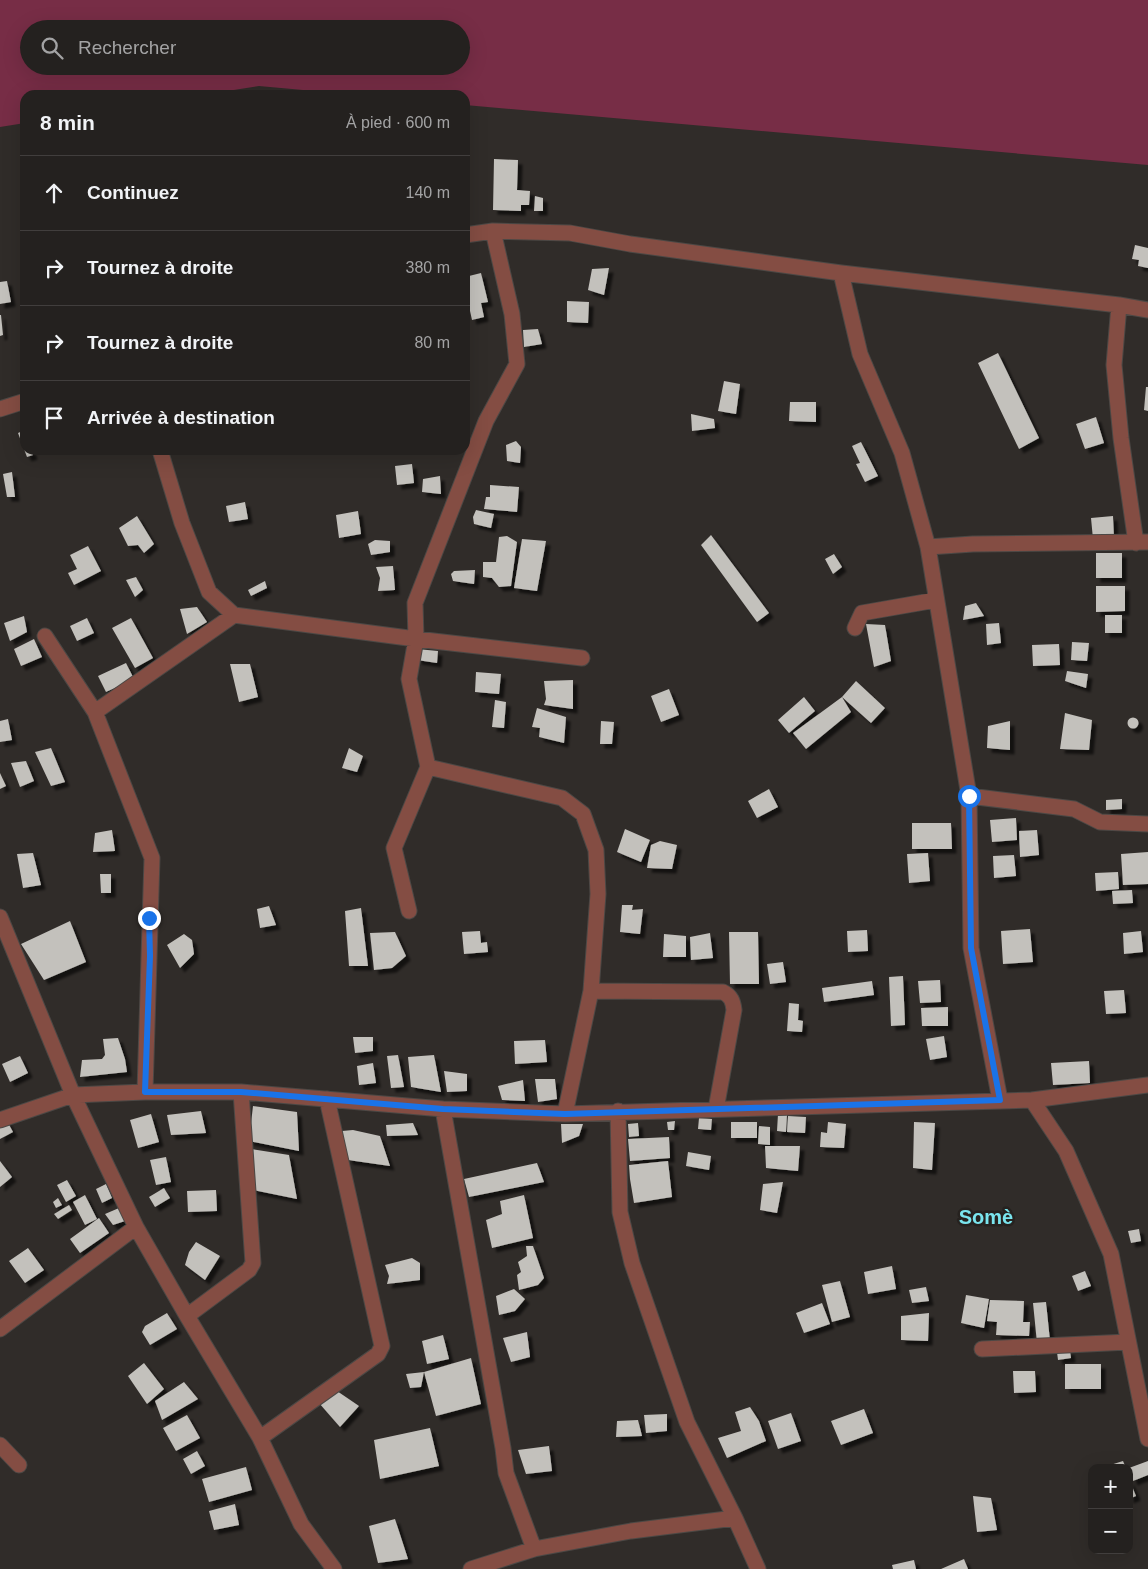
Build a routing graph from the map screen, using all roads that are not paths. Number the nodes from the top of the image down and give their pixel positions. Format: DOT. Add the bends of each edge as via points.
graph roads {
  1 [pos="493,231"];
  2 [pos="470,234"];
  3 [pos="841,273"];
  4 [pos="1119,305"];
  5 [pos="1148,310"];
  6 [pos="20,403"];
  7 [pos="0,410"];
  8 [pos="162,455"];
  9 [pos="1142,542"];
  10 [pos="928,547"];
  11 [pos="936,600"];
  12 [pos="234,615"];
  13 [pos="855,628"];
  14 [pos="45,636"];
  15 [pos="416,639"];
  16 [pos="582,658"];
  17 [pos="95,712"];
  18 [pos="428,768"];
  19 [pos="969,796"];
  20 [pos="1148,824"];
  21 [pos="410,911"];
  22 [pos="0,917"];
  23 [pos="591,991"];
  24 [pos="1148,1084"];
  25 [pos="145,1092"];
  26 [pos="241,1092"];
  27 [pos="72,1095"];
  28 [pos="327,1099"];
  29 [pos="1000,1100"];
  30 [pos="1032,1100"];
  31 [pos="443,1109"];
  32 [pos="716,1109"];
  33 [pos="618,1111"];
  34 [pos="565,1114"];
  35 [pos="0,1120"];
  36 [pos="136,1227"];
  37 [pos="187,1316"];
  38 [pos="0,1329"];
  39 [pos="1128,1342"];
  40 [pos="982,1349"];
  41 [pos="1147,1436"];
  42 [pos="260,1438"];
  43 [pos="0,1445"];
  44 [pos="19,1464"];
  45 [pos="735,1518"];
  46 [pos="534,1549"];
  47 [pos="334,1569"];
  48 [pos="471,1569"];
  49 [pos="758,1569"];
  1 -- 2 [label="street"];
  1 -- 3 [label="street" via="570,233"];
  1 -- 15 [label="street" via="512,314 517,364 486,421 415,603"];
  3 -- 4 [label="street"];
  3 -- 10 [label="street" via="860,354 902,453"];
  4 -- 5 [label="street"];
  4 -- 9 [label="street" via="1114,365 1121,438"];
  6 -- 7 [label="street"];
  8 -- 12 [label="street" via="182,523 209,592"];
  9 -- 10 [label="street"];
  10 -- 11 [label="street"];
  11 -- 13 [label="street" via="862,613"];
  11 -- 19 [label="street"];
  12 -- 15 [label="street"];
  12 -- 17 [label="street"];
  14 -- 17 [label="street"];
  15 -- 16 [label="street"];
  15 -- 18 [label="street" via="409,679"];
  17 -- 25 [label="street" via="152,858"];
  18 -- 21 [label="street" via="394,848"];
  18 -- 23 [label="street" via="562,798 583,814 596,850 597,868"];
  19 -- 20 [label="street" via="1074,809 1100,822"];
  19 -- 29 [label="street" via="971,948"];
  22 -- 27 [label="street"];
  23 -- 32 [label="street" via="723,992 728,995 734,1010"];
  23 -- 34 [label="street"];
  24 -- 30 [label="street"];
  25 -- 26 [label="street"];
  25 -- 27 [label="street"];
  26 -- 28 [label="street"];
  26 -- 37 [label="street" via="253,1263 249,1270"];
  27 -- 35 [label="street"];
  27 -- 36 [label="street"];
  28 -- 31 [label="street"];
  28 -- 42 [label="street" via="382,1346 378,1354"];
  29 -- 30 [label="street"];
  29 -- 32 [label="street"];
  30 -- 39 [label="street" via="1066,1151 1111,1254"];
  31 -- 34 [label="street"];
  31 -- 46 [label="street" via="506,1473"];
  32 -- 33 [label="street"];
  33 -- 34 [label="street"];
  33 -- 45 [label="street" via="620,1212 632,1263 687,1422"];
  36 -- 37 [label="street"];
  36 -- 38 [label="street"];
  37 -- 42 [label="street"];
  39 -- 40 [label="street"];
  39 -- 41 [label="street"];
  42 -- 47 [label="street" via="301,1524"];
  43 -- 44 [label="street"];
  45 -- 46 [label="street" via="631,1531"];
  45 -- 49 [label="street"];
  46 -- 48 [label="street"];
}
